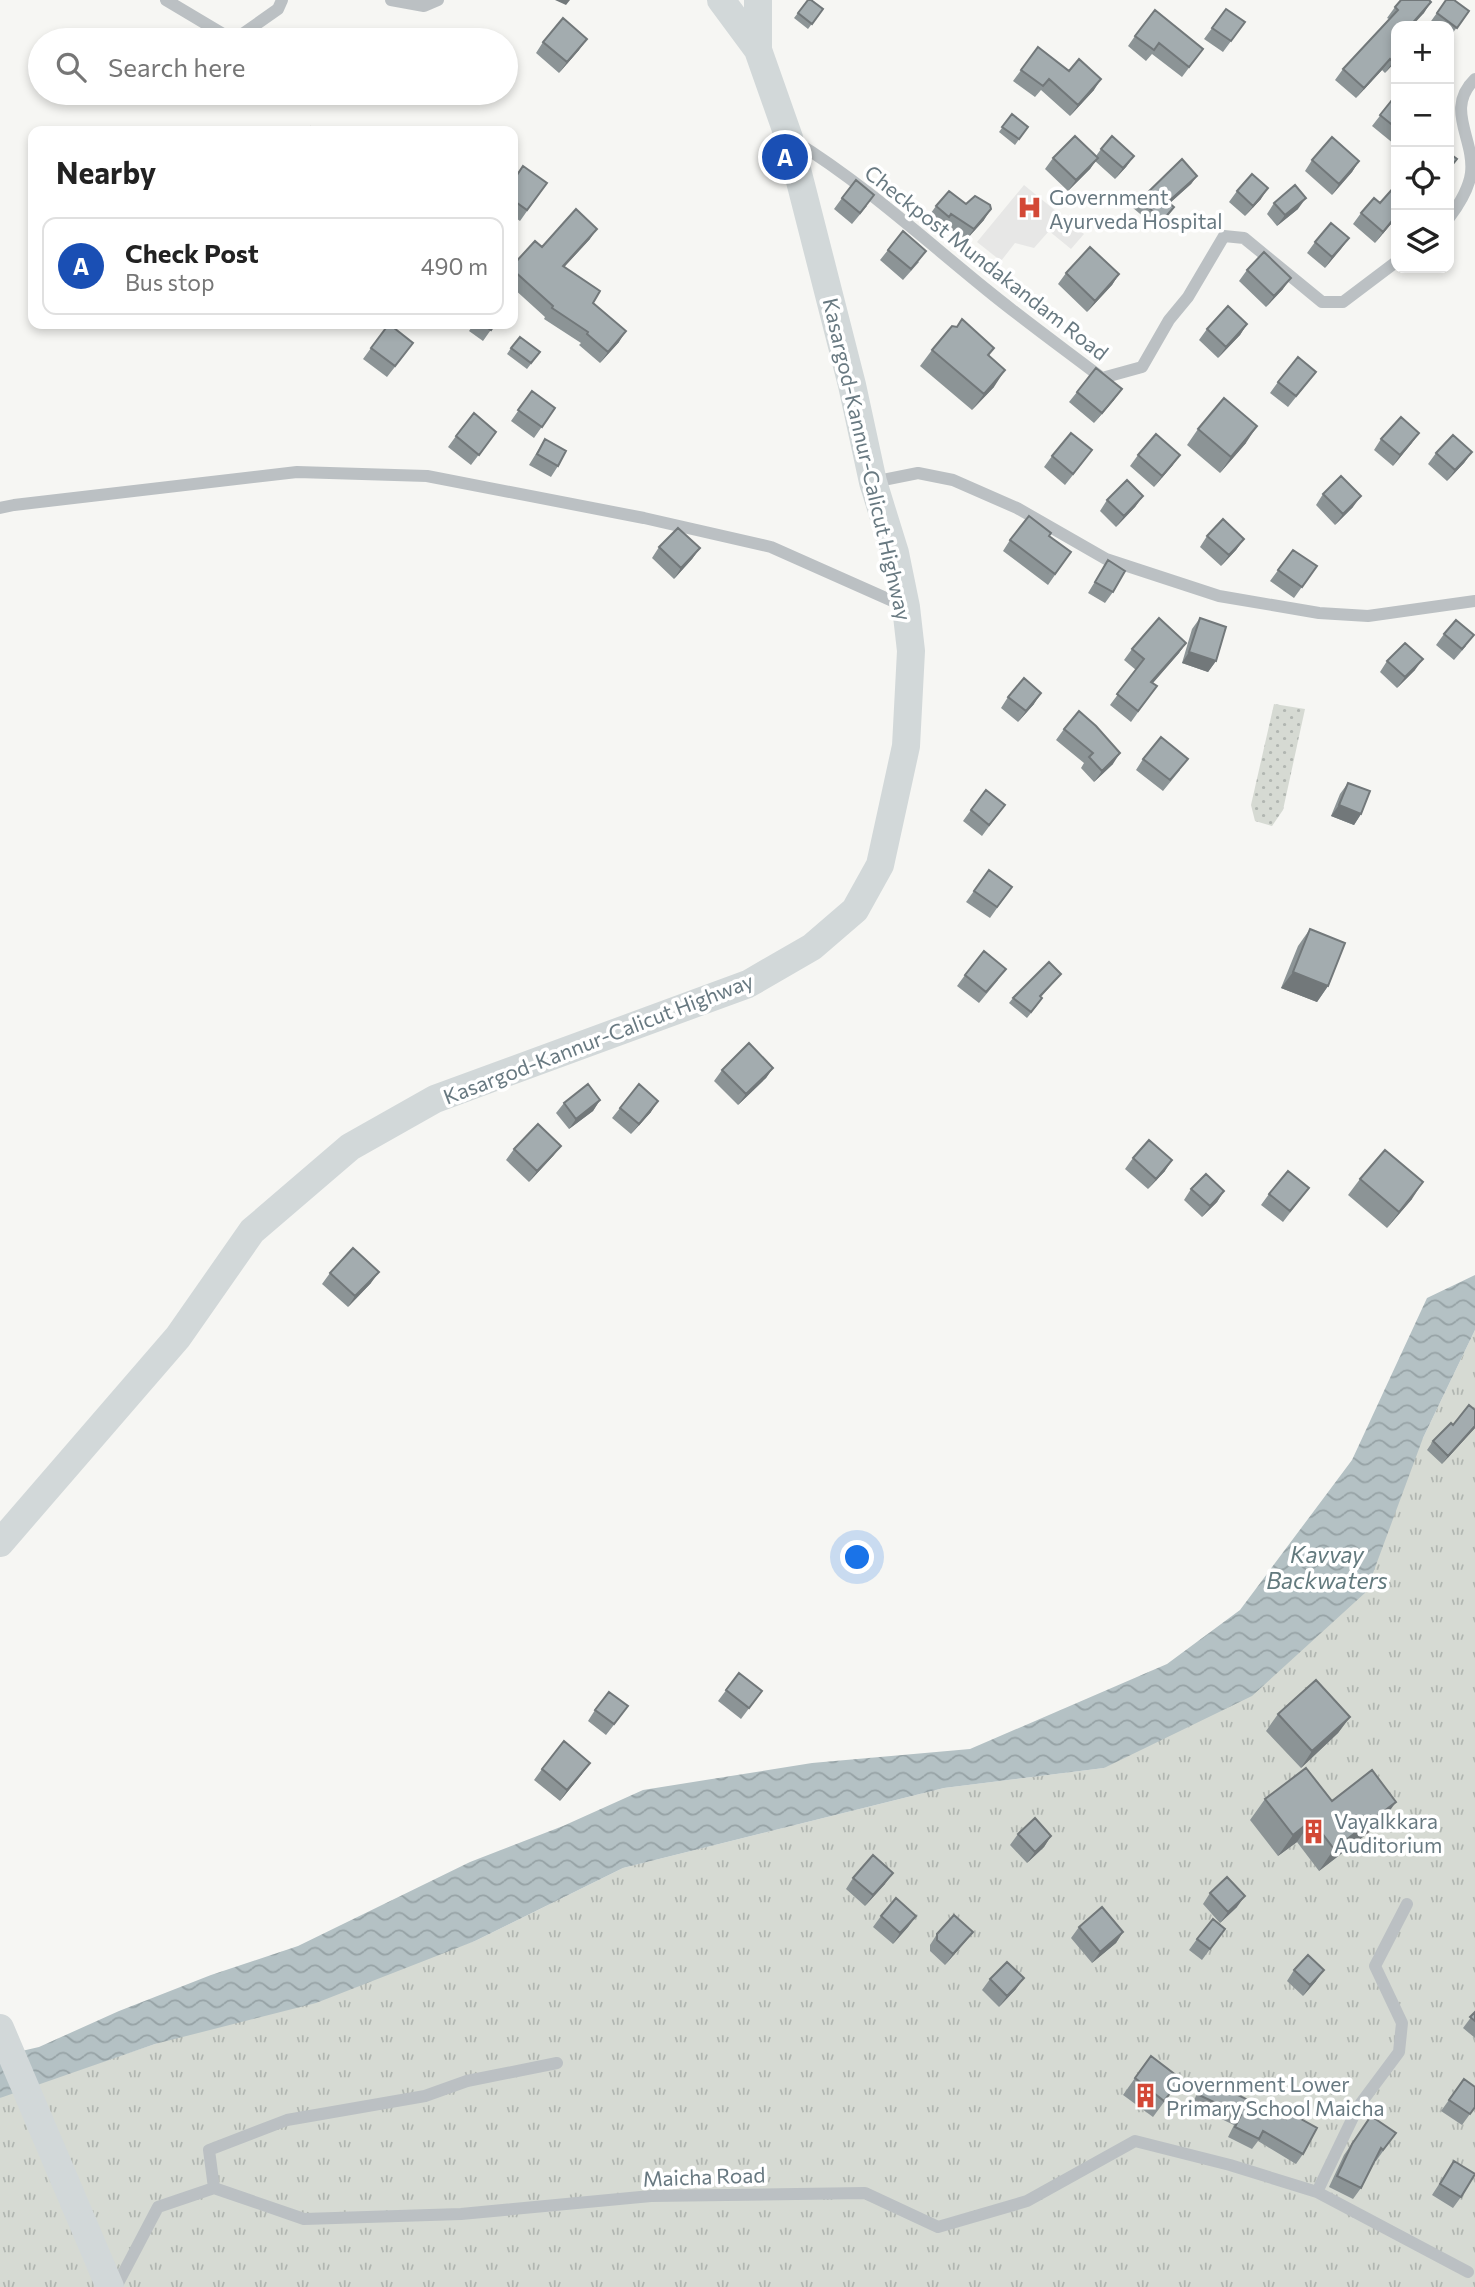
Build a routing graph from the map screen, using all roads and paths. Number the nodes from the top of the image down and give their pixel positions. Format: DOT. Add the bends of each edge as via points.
graph roads {
  1 [pos="166,0"];
  2 [pos="282,0"];
  3 [pos="391,0"];
  4 [pos="438,0"];
  5 [pos="721,0"];
  6 [pos="758,0"];
  7 [pos="213,28"];
  8 [pos="250,28"];
  9 [pos="758,50"];
  10 [pos="1475,79"];
  11 [pos="789,138"];
  12 [pos="1454,210"];
  13 [pos="1391,266"];
  14 [pos="873,482"];
  15 [pos="0,511"];
  16 [pos="1475,601"];
  17 [pos="906,607"];
  18 [pos="0,1543"];
  19 [pos="1407,1904"];
  20 [pos="0,2028"];
  21 [pos="557,2063"];
  22 [pos="214,2188"];
  23 [pos="1317,2192"];
  24 [pos="1468,2272"];
  25 [pos="110,2287"];
  26 [pos="116,2287"];
  1 -- 7 [label="street"];
  2 -- 8 [label="street" via="278,9"];
  3 -- 4 [label="street" via="424,6"];
  5 -- 9 [label="highway, Kasargod-Kannur-Calicut Highway"];
  6 -- 9 [label="highway, Kasargod-Kannur-Calicut Highway"];
  9 -- 11 [label="highway, Kasargod-Kannur-Calicut Highway"];
  10 -- 12 [label="street" via="1460,105 1471,174"];
  11 -- 13 [label="street, Checkpost Mundakandam Road" via="867,192 1102,378 1142,367 1224,236 1244,238 1322,302 1343,302"];
  11 -- 14 [label="highway, Kasargod-Kannur-Calicut Highway"];
  14 -- 16 [label="street" via="918,472 953,480 1017,508 1106,559 1219,596 1319,613 1368,616"];
  14 -- 17 [label="highway, Kasargod-Kannur-Calicut Highway"];
  15 -- 17 [label="street" via="18,505 297,472 427,476 771,547"];
  17 -- 18 [label="highway, Kasargod-Kannur-Calicut Highway" via="911,651 906,746 880,865 855,910 812,947 748,984 435,1099 350,1147 252,1231 178,1337"];
  19 -- 23 [label="street" via="1375,1966 1402,2023 1399,2052 1358,2107"];
  20 -- 25 [label="highway"];
  21 -- 22 [label="street" via="467,2081 425,2096 287,2120 209,2150"];
  22 -- 23 [label="street, Maicha Road" via="304,2219 461,2214 651,2196 865,2193 937,2227 1027,2201 1135,2141"];
  22 -- 26 [label="street" via="158,2207"];
  23 -- 24 [label="street, Maicha Road"];
}
